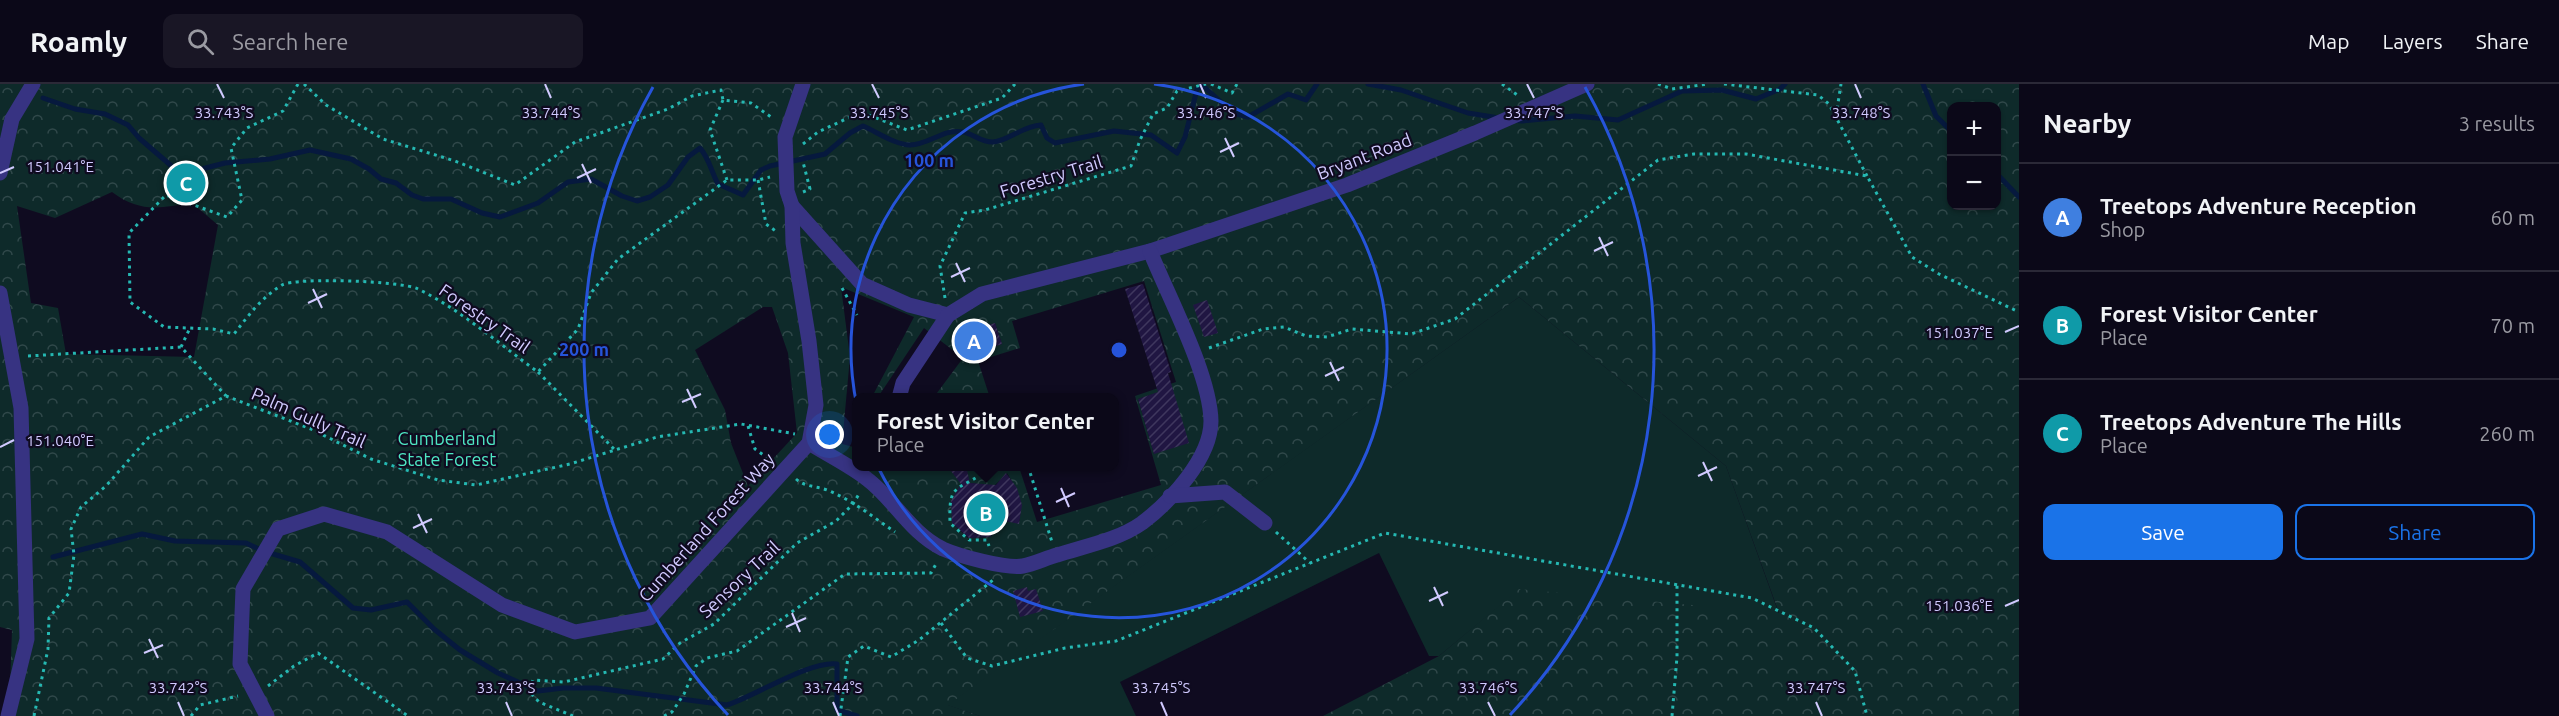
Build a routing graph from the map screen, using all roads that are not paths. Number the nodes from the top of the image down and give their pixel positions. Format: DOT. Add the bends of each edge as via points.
graph roads {
  1 [pos="33,84"];
  2 [pos="803,84"];
  3 [pos="1587,84"];
  4 [pos="0,172"];
  5 [pos="792,206"];
  6 [pos="1150,251"];
  7 [pos="0,293"];
  8 [pos="948,315"];
  9 [pos="900,393"];
  10 [pos="809,443"];
  11 [pos="852,463"];
  12 [pos="872,473"];
  13 [pos="1170,496"];
  14 [pos="1265,523"];
  15 [pos="8,716"];
  16 [pos="267,716"];
  1 -- 4 [label="lane" via="12,119"];
  2 -- 5 [label="lane" via="786,132 787,191"];
  3 -- 6 [label="lane, Bryant Road" via="1347,185"];
  5 -- 8 [label="lane" via="862,284 909,305"];
  5 -- 10 [label="lane" via="793,243 816,405"];
  6 -- 8 [label="lane, Bryant Road" via="982,294"];
  6 -- 13 [label="lane" via="1194,354 1211,420 1208,443 1198,463"];
  7 -- 15 [label="lane" via="21,408 27,639"];
  8 -- 9 [label="lane"];
  10 -- 11 [label="lane"];
  10 -- 16 [label="lane, Cumberland Forest Way" via="650,618 575,632 502,605 387,532 324,514 278,529 243,589 240,664"];
  12 -- 13 [label="lane" via="918,532 943,549 999,565 1022,566 1113,537 1141,524"];
  13 -- 14 [label="lane" via="1225,492"];
}
